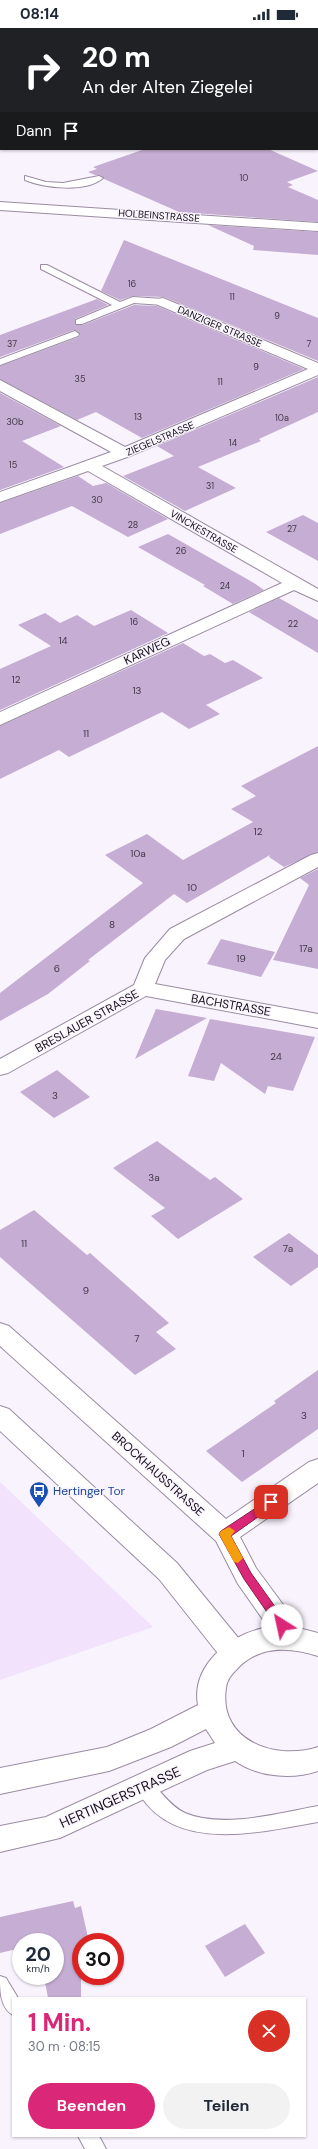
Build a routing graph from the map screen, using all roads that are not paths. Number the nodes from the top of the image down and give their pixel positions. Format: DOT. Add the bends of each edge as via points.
graph roads {
  1 [pos="28,178"];
  2 [pos="99,178"];
  3 [pos="0,206"];
  4 [pos="318,227"];
  5 [pos="44,267"];
  6 [pos="163,302"];
  7 [pos="120,306"];
  8 [pos="79,322"];
  9 [pos="75,334"];
  10 [pos="0,362"];
  11 [pos="318,369"];
  12 [pos="0,385"];
  13 [pos="124,453"];
  14 [pos="90,466"];
  15 [pos="0,497"];
  16 [pos="295,583"];
  17 [pos="318,596"];
  18 [pos="0,719"];
  19 [pos="318,859"];
  20 [pos="143,989"];
  21 [pos="318,1021"];
  22 [pos="0,1068"];
  23 [pos="0,1332"];
  24 [pos="0,1416"];
  25 [pos="318,1469"];
  26 [pos="225,1534"];
  27 [pos="291,1637"];
  28 [pos="318,1645"];
  29 [pos="234,1653"];
  30 [pos="212,1712"];
  31 [pos="238,1748"];
  32 [pos="318,1759"];
  33 [pos="0,1782"];
  34 [pos="144,1786"];
  35 [pos="318,1814"];
  36 [pos="0,1839"];
  37 [pos="0,1984"];
  38 [pos="12,2004"];
  39 [pos="89,2137"];
  40 [pos="96,2149"];
  1 -- 2 [label="lane" via="35,182 73,186"];
  3 -- 4 [label="street, HOLBEINSTRASSE"];
  5 -- 7 [label="lane"];
  6 -- 7 [label="lane, DANZIGER STRASSE" via="133,300"];
  6 -- 11 [label="street, DANZIGER STRASSE"];
  7 -- 8 [label="lane, DANZIGER STRASSE"];
  9 -- 10 [label="lane"];
  11 -- 13 [label="street, ZIEGELSTRASSE"];
  12 -- 13 [label="street"];
  13 -- 14 [label="street, ZIEGELSTRASSE"];
  14 -- 15 [label="street, ZIEGELSTRASSE"];
  14 -- 16 [label="street, VINCKESTRASSE"];
  16 -- 17 [label="street, VINCKESTRASSE"];
  16 -- 18 [label="street, KARWEG"];
  19 -- 20 [label="street, BRESLAUER STRASSE" via="177,934 155,958"];
  20 -- 21 [label="street, BACHSTRASSE"];
  20 -- 22 [label="street, BRESLAUER STRASSE"];
  23 -- 26 [label="street, BROCKHAUSSTRASSE"];
  24 -- 29 [label="street" via="168,1571"];
  25 -- 26 [label="street"];
  26 -- 27 [label="street, BROCKHAUSSTRASSE" via="248,1576"];
  27 -- 28 [label="street"];
  27 -- 29 [label="street" via="265,1639"];
  29 -- 30 [label="street" via="217,1674 211,1694"];
  30 -- 31 [label="street" via="223,1733"];
  30 -- 33 [label="street" via="161,1738 109,1759"];
  31 -- 32 [label="street" via="260,1760 282,1764"];
  31 -- 34 [label="street, HERTINGERSTRASSE" via="200,1760"];
  34 -- 35 [label="lane" via="164,1810 187,1822 217,1828"];
  34 -- 36 [label="street, HERTINGERSTRASSE" via="50,1829"];
  37 -- 38 [label="lane"];
  39 -- 40 [label="lane"];
}
